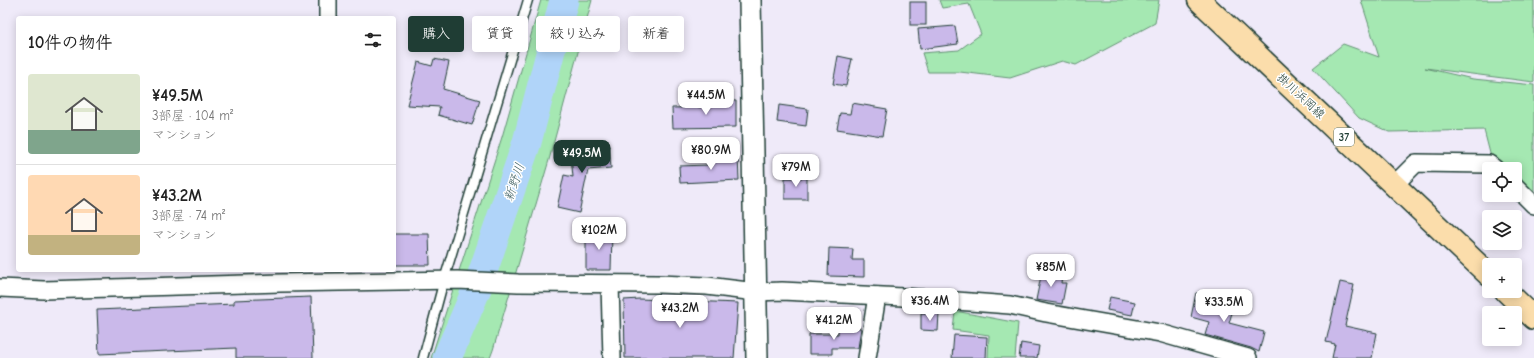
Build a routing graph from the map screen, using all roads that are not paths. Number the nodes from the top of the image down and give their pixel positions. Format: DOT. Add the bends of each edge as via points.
graph roads {
  1 [pos="328,0"];
  2 [pos="528,0"];
  3 [pos="750,0"];
  4 [pos="1199,0"];
  5 [pos="328,16"];
  6 [pos="1482,164"];
  7 [pos="1394,185"];
  8 [pos="1522,193"];
  9 [pos="1534,205"];
  10 [pos="1482,268"];
  11 [pos="333,276"];
  12 [pos="450,280"];
  13 [pos="610,284"];
  14 [pos="0,288"];
  15 [pos="756,292"];
  16 [pos="878,296"];
  17 [pos="1514,298"];
  18 [pos="1533,315"];
  19 [pos="423,358"];
  20 [pos="612,358"];
  21 [pos="757,358"];
  22 [pos="867,358"];
  23 [pos="1248,358"];
  1 -- 5 [label="street"];
  2 -- 12 [label="lane"];
  3 -- 15 [label="street"];
  4 -- 7 [label="main road, 掛川浜岡線 / 37"];
  6 -- 7 [label="street" via="1416,163"];
  7 -- 10 [label="main road, 掛川浜岡線 / 37"];
  8 -- 9 [label="street"];
  11 -- 12 [label="street"];
  11 -- 14 [label="street" via="44,290"];
  12 -- 13 [label="street"];
  12 -- 19 [label="lane"];
  13 -- 15 [label="street" via="706,286"];
  13 -- 20 [label="street"];
  15 -- 16 [label="street"];
  15 -- 21 [label="street"];
  16 -- 22 [label="street"];
  16 -- 23 [label="street" via="1010,304 1046,313 1160,333"];
  17 -- 18 [label="main road"];
}
